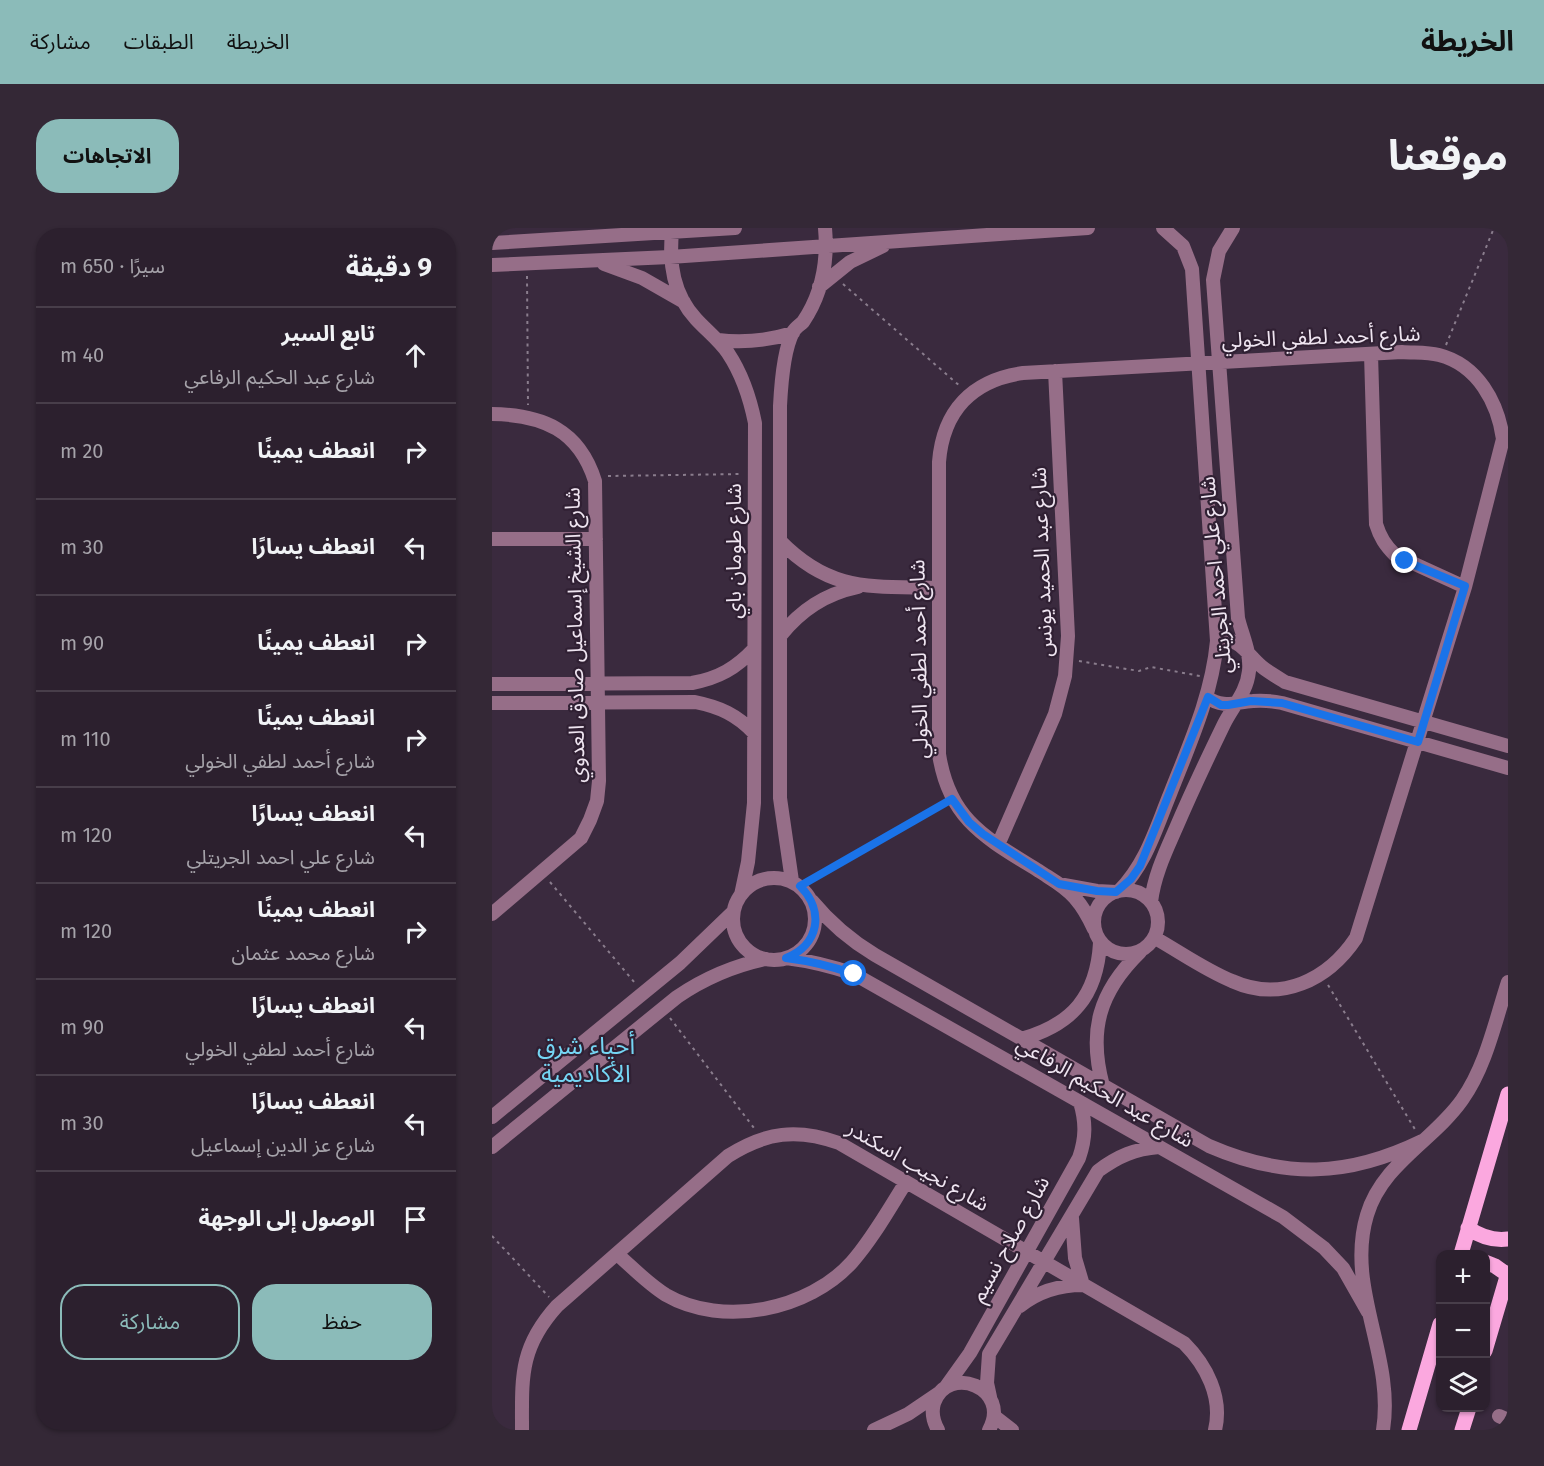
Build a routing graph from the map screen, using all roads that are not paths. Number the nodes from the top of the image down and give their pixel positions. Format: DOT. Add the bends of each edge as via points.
graph roads {
  1 [pos="735,228"];
  2 [pos="825,228"];
  3 [pos="1088,228"];
  4 [pos="1163,228"];
  5 [pos="1233,228"];
  6 [pos="672,232"];
  7 [pos="492,243"];
  8 [pos="891,243"];
  9 [pos="826,247"];
  10 [pos="670,257"];
  11 [pos="594,260"];
  12 [pos="492,265"];
  13 [pos="819,287"];
  14 [pos="684,303"];
  15 [pos="793,333"];
  16 [pos="718,340"];
  17 [pos="1371,354"];
  18 [pos="1219,362"];
  19 [pos="1198,363"];
  20 [pos="1055,371"];
  21 [pos="492,414"];
  22 [pos="492,539"];
  23 [pos="596,539"];
  24 [pos="780,541"];
  25 [pos="863,586"];
  26 [pos="1465,586"];
  27 [pos="939,588"];
  28 [pos="780,636"];
  29 [pos="1217,640"];
  30 [pos="754,649"];
  31 [pos="1248,652"];
  32 [pos="598,683"];
  33 [pos="492,684"];
  34 [pos="1208,697"];
  35 [pos="492,703"];
  36 [pos="598,703"];
  37 [pos="1236,704"];
  38 [pos="1424,722"];
  39 [pos="754,733"];
  40 [pos="1418,742"];
  41 [pos="1508,746"];
  42 [pos="1508,768"];
  43 [pos="998,845"];
  44 [pos="796,884"];
  45 [pos="1059,884"];
  46 [pos="1118,891"];
  47 [pos="741,895"];
  48 [pos="812,901"];
  49 [pos="1151,902"];
  50 [pos="495,906"];
  51 [pos="733,912"];
  52 [pos="1094,929"];
  53 [pos="1155,938"];
  54 [pos="1100,942"];
  55 [pos="1140,952"];
  56 [pos="786,958"];
  57 [pos="766,959"];
  58 [pos="1508,982"];
  59 [pos="1021,1039"];
  60 [pos="1103,1086"];
  61 [pos="1508,1094"];
  62 [pos="1080,1102"];
  63 [pos="492,1117"];
  64 [pos="1422,1141"];
  65 [pos="492,1147"];
  66 [pos="1160,1147"];
  67 [pos="906,1182"];
  68 [pos="1072,1216"];
  69 [pos="1468,1228"];
  70 [pos="1508,1239"];
  71 [pos="1462,1250"];
  72 [pos="1026,1252"];
  73 [pos="617,1254"];
  74 [pos="1044,1262"];
  75 [pos="1490,1264"];
  76 [pos="1508,1274"];
  77 [pos="1083,1285"];
  78 [pos="1016,1309"];
  79 [pos="1368,1312"];
  80 [pos="1490,1334"];
  81 [pos="1436,1338"];
  82 [pos="943,1390"];
  83 [pos="990,1397"];
  84 [pos="1467,1412"];
  85 [pos="994,1416"];
  86 [pos="522,1430"];
  87 [pos="874,1430"];
  88 [pos="938,1430"];
  89 [pos="988,1430"];
  90 [pos="1012,1430"];
  91 [pos="1215,1430"];
  92 [pos="1383,1430"];
  93 [pos="1409,1430"];
  94 [pos="1462,1430"];
  1 -- 6 [label="street"];
  2 -- 9 [label="street"];
  3 -- 8 [label="street"];
  4 -- 19 [label="street, شارع علي احمد الجريتلي" via="1183,246 1192,269"];
  5 -- 18 [label="street, شارع علي احمد الجريتلي" via="1219,251 1213,280"];
  6 -- 7 [label="street"];
  6 -- 10 [label="street, شارع طومان باي"];
  8 -- 9 [label="street"];
  8 -- 13 [label="street" via="850,262"];
  9 -- 10 [label="street"];
  9 -- 13 [label="street"];
  10 -- 11 [label="street"];
  10 -- 14 [label="street, شارع طومان باي"];
  11 -- 12 [label="street"];
  11 -- 14 [label="street" via="642,278"];
  13 -- 15 [label="street"];
  14 -- 16 [label="street, شارع طومان باي"];
  15 -- 16 [label="street" via="756,342"];
  15 -- 24 [label="street" via="780,406"];
  16 -- 30 [label="street, شارع طومان باي" via="738,370 755,423"];
  17 -- 18 [label="street, شارع أحمد لطفي الخولي"];
  17 -- 26 [label="street" via="1379,535 1395,555"];
  17 -- 26 [label="street, شارع أحمد لطفي الخولي" via="1442,356 1472,374 1494,404 1503,439"];
  18 -- 19 [label="street, شارع أحمد لطفي الخولي"];
  18 -- 31 [label="street, شارع علي احمد الجريتلي" via="1238,618"];
  19 -- 20 [label="street, شارع أحمد لطفي الخولي"];
  19 -- 29 [label="street, شارع علي احمد الجريتلي"];
  20 -- 27 [label="street, شارع أحمد لطفي الخولي" via="1008,375 982,386 959,405 951,418 940,447"];
  20 -- 43 [label="street, شارع عبد الحميد يونس" via="1067,659 1055,714"];
  21 -- 23 [label="street, شارع الشيخ إسماعيل صادق العدوي" via="529,418 556,428 581,450 593,477"];
  22 -- 23 [label="street"];
  23 -- 32 [label="street, شارع الشيخ إسماعيل صادق العدوي"];
  24 -- 25 [label="street" via="809,566"];
  24 -- 28 [label="street"];
  25 -- 27 [label="street"];
  25 -- 28 [label="street" via="834,594 808,608"];
  26 -- 38 [label="street, شارع أحمد لطفي الخولي"];
  27 -- 43 [label="street, شارع أحمد لطفي الخولي" via="942,773 952,799 969,822"];
  28 -- 44 [label="street" via="780,798"];
  29 -- 31 [label="street" via="1238,642"];
  29 -- 34 [label="street, شارع علي احمد الجريتلي"];
  30 -- 32 [label="street" via="727,672 692,683"];
  30 -- 39 [label="street, شارع طومان باي"];
  31 -- 37 [label="street, شارع علي احمد الجريتلي" via="1248,679"];
  31 -- 38 [label="street" via="1271,674 1286,682"];
  32 -- 33 [label="street"];
  32 -- 36 [label="street, شارع الشيخ إسماعيل صادق العدوي"];
  34 -- 37 [label="street" via="1221,705"];
  34 -- 46 [label="street, شارع علي احمد الجريتلي" via="1140,866"];
  35 -- 36 [label="street"];
  36 -- 39 [label="street" via="712,705 742,721"];
  36 -- 50 [label="street, شارع الشيخ إسماعيل صادق العدوي" via="597,801 581,838 542,873"];
  37 -- 40 [label="street" via="1267,700 1282,703"];
  37 -- 49 [label="street, شارع علي احمد الجريتلي" via="1198,777 1158,870"];
  38 -- 40 [label="street, شارع أحمد لطفي الخولي"];
  38 -- 41 [label="street"];
  39 -- 47 [label="street, شارع طومان باي" via="752,833"];
  40 -- 42 [label="street"];
  40 -- 53 [label="street, شارع أحمد لطفي الخولي" via="1356,938 1322,974 1287,988 1252,987 1232,982"];
  43 -- 45 [label="street, شارع أحمد لطفي الخولي"];
  44 -- 47 [label="street" via="783,878 764,879"];
  44 -- 48 [label="street"];
  45 -- 46 [label="street, شارع أحمد لطفي الخولي"];
  45 -- 52 [label="street, شارع أحمد لطفي الخولي" via="1074,896"];
  46 -- 49 [label="street" via="1140,893"];
  46 -- 52 [label="street" via="1098,906"];
  47 -- 51 [label="street"];
  48 -- 56 [label="street" via="814,931 803,948"];
  48 -- 59 [label="street, شارع عبد الحكيم الرفاعي" via="851,941"];
  49 -- 53 [label="street" via="1158,917"];
  51 -- 57 [label="street" via="740,942"];
  51 -- 63 [label="street" via="699,946"];
  52 -- 54 [label="street"];
  53 -- 55 [label="street"];
  54 -- 55 [label="street" via="1111,952"];
  54 -- 59 [label="street" via="1094,981 1073,1013 1049,1029"];
  55 -- 60 [label="street" via="1124,967 1103,1003 1096,1044"];
  56 -- 57 [label="street"];
  56 -- 62 [label="street, شارع عبد الحكيم الرفاعي" via="854,974"];
  57 -- 65 [label="street" via="742,964 697,983"];
  58 -- 64 [label="street" via="1471,1087 1449,1116"];
  59 -- 60 [label="street, شارع عبد الحكيم الرفاعي"];
  60 -- 64 [label="street, شارع عبد الحكيم الرفاعي" via="1209,1146 1275,1166 1357,1166 1392,1156"];
  61 -- 69 [label="main road"];
  62 -- 66 [label="street, شارع عبد الحكيم الرفاعي"];
  62 -- 72 [label="street, شارع صلاح نسيم" via="1086,1130 1079,1158"];
  64 -- 79 [label="street" via="1377,1189 1367,1214 1361,1241"];
  66 -- 68 [label="street, شارع صلاح نسيم" via="1126,1153 1098,1171"];
  66 -- 79 [label="street, شارع عبد الحكيم الرفاعي" via="1304,1232 1343,1268"];
  67 -- 72 [label="street, شارع نجيب اسكندر"];
  67 -- 73 [label="street, شارع نجيب اسكندر" via="839,1143 821,1137 782,1134 763,1138 728,1156"];
  67 -- 73 [label="street" via="851,1263 811,1293 772,1307 739,1312 689,1304 666,1294"];
  68 -- 74 [label="street, شارع صلاح نسيم"];
  68 -- 77 [label="street" via="1073,1244"];
  69 -- 70 [label="main road" via="1484,1238"];
  69 -- 71 [label="main road"];
  72 -- 74 [label="street, شارع نجيب اسكندر"];
  72 -- 82 [label="street, شارع صلاح نسيم" via="969,1353"];
  73 -- 86 [label="street, شارع نجيب اسكندر" via="543,1321 526,1356"];
  74 -- 77 [label="street, شارع نجيب اسكندر"];
  74 -- 78 [label="street, شارع صلاح نسيم"];
  75 -- 76 [label="main road"];
  76 -- 80 [label="main road"];
  77 -- 78 [label="street" via="1054,1288"];
  77 -- 91 [label="street, شارع نجيب اسكندر" via="1184,1343 1213,1387"];
  78 -- 83 [label="street, شارع صلاح نسيم" via="989,1354 986,1376"];
  79 -- 92 [label="street" via="1384,1377"];
  81 -- 93 [label="main road"];
  82 -- 83 [label="street" via="964,1382 983,1389"];
  82 -- 87 [label="street" via="908,1414"];
  82 -- 88 [label="street" via="933,1414"];
  83 -- 85 [label="street, شارع صلاح نسيم"];
  84 -- 94 [label="main road"];
  85 -- 89 [label="street"];
  85 -- 90 [label="street"];
}
